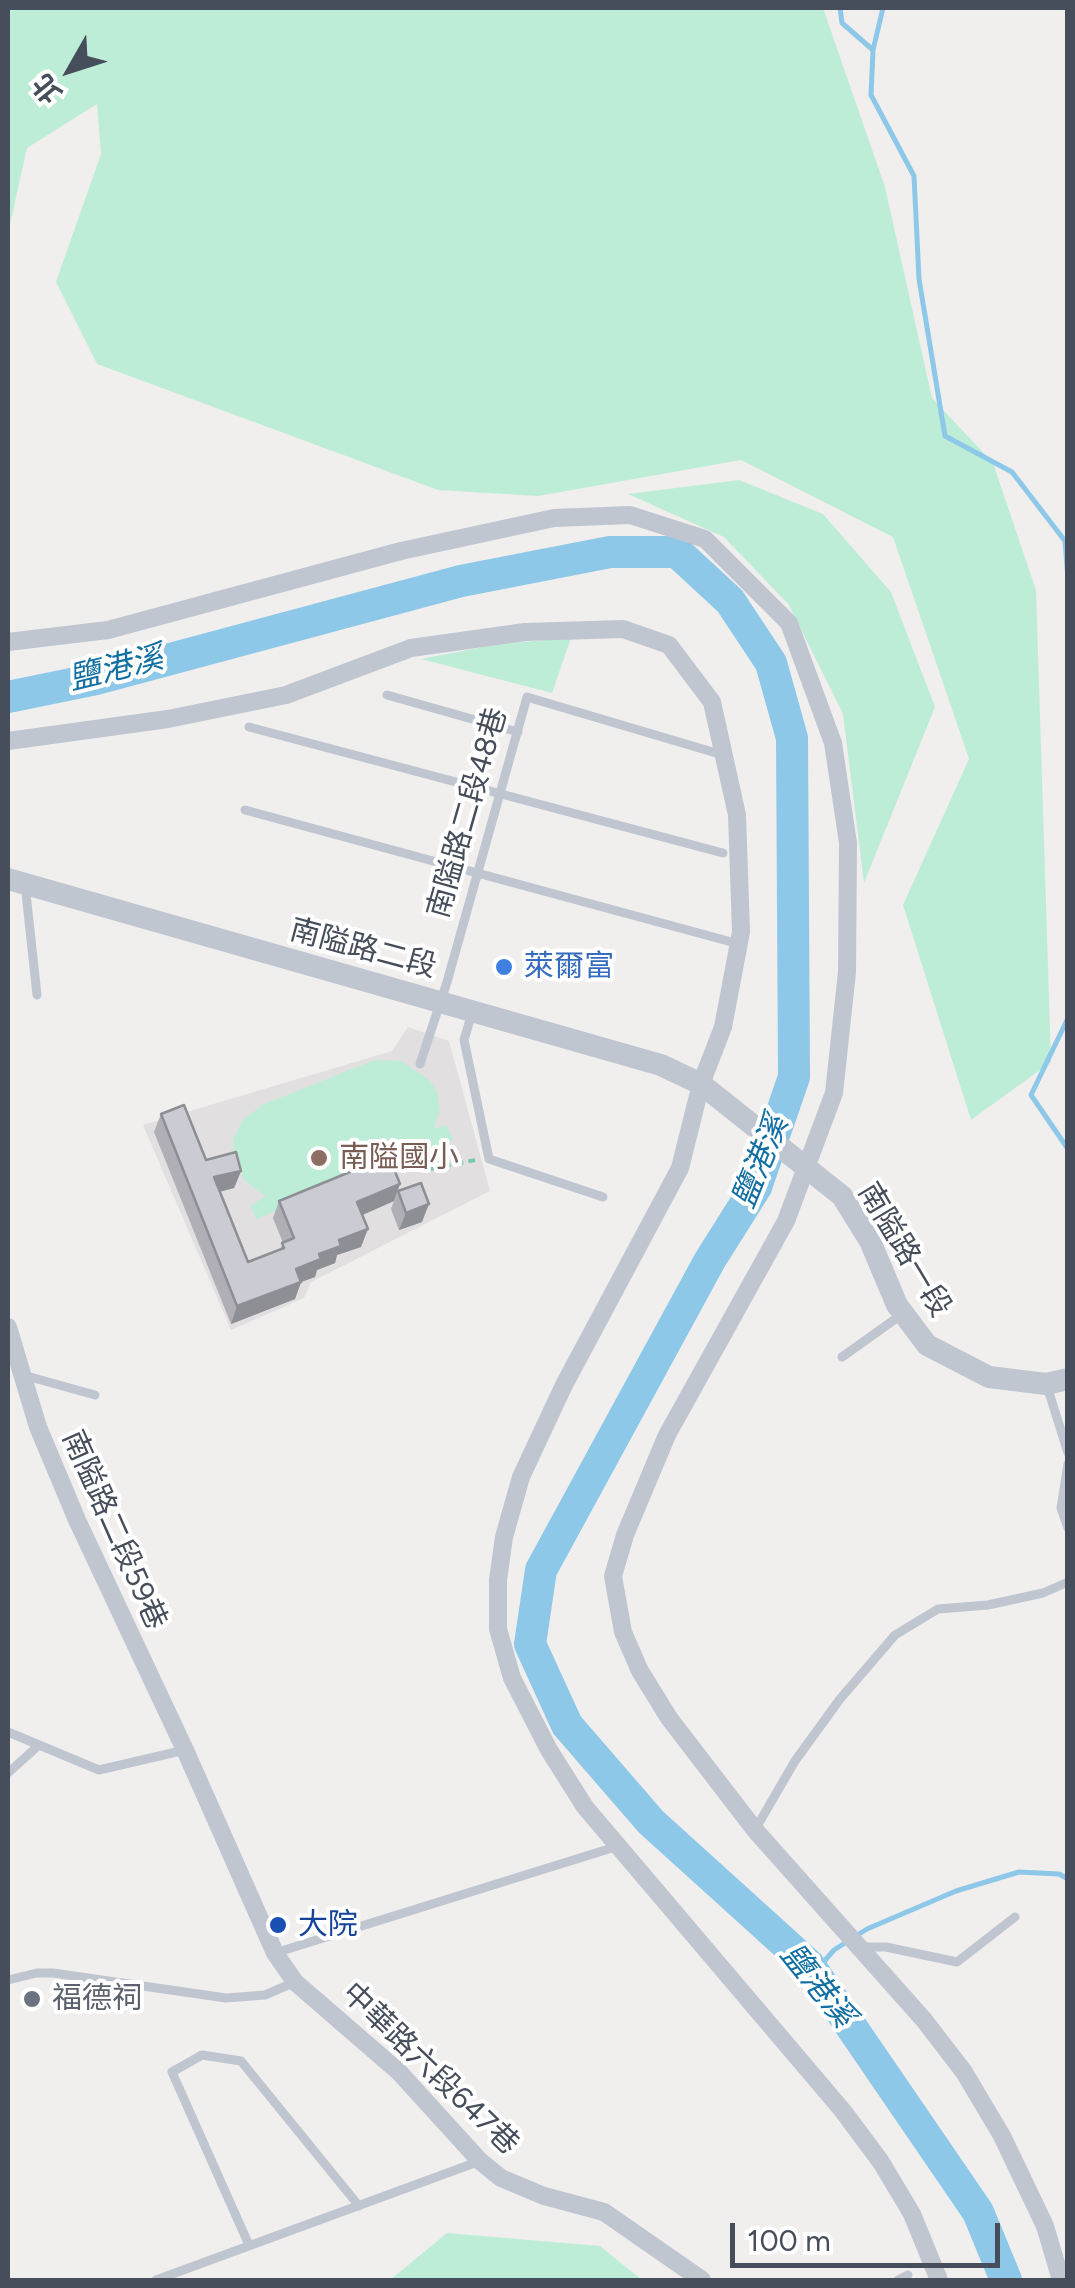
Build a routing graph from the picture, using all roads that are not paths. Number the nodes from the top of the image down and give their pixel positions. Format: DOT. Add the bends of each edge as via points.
graph roads {
  1 [pos="8,642"];
  2 [pos="388,696"];
  3 [pos="249,728"];
  4 [pos="518,732"];
  5 [pos="8,741"];
  6 [pos="723,755"];
  7 [pos="500,796"];
  8 [pos="245,810"];
  9 [pos="722,853"];
  10 [pos="476,872"];
  11 [pos="16,882"];
  12 [pos="739,944"];
  13 [pos="37,995"];
  14 [pos="441,1000"];
  15 [pos="473,1011"];
  16 [pos="420,1064"];
  17 [pos="701,1084"];
  18 [pos="806,1170"];
  19 [pos="604,1197"];
  20 [pos="903,1314"];
  21 [pos="8,1327"];
  22 [pos="842,1358"];
  23 [pos="20,1374"];
  24 [pos="1057,1381"];
  25 [pos="95,1395"];
  26 [pos="1068,1453"];
  27 [pos="1068,1464"];
  28 [pos="1068,1528"];
  29 [pos="1068,1582"];
  30 [pos="8,1732"];
  31 [pos="39,1745"];
  32 [pos="185,1750"];
  33 [pos="8,1774"];
  34 [pos="756,1830"];
  35 [pos="615,1847"];
  36 [pos="1016,1917"];
  37 [pos="859,1946"];
  38 [pos="275,1954"];
  39 [pos="8,1980"];
  40 [pos="295,1982"];
  41 [pos="480,2161"];
  42 [pos="360,2206"];
  43 [pos="249,2246"];
  44 [pos="908,2275"];
  45 [pos="156,2280"];
  46 [pos="702,2280"];
  47 [pos="898,2280"];
  48 [pos="939,2280"];
  49 [pos="1060,2280"];
  1 -- 18 [label="street" via="108,630 554,518 630,514 705,539 789,624 833,743 848,842 847,972 834,1092"];
  2 -- 4 [label="lane"];
  3 -- 7 [label="lane"];
  4 -- 6 [label="lane, 南隘路二段48巷" via="527,698"];
  4 -- 7 [label="lane, 南隘路二段48巷"];
  5 -- 6 [label="street" via="286,695 410,648 525,632 623,629 669,645 712,702"];
  6 -- 12 [label="street" via="736,815"];
  7 -- 9 [label="lane"];
  7 -- 10 [label="lane, 南隘路二段48巷"];
  8 -- 10 [label="lane"];
  10 -- 12 [label="lane"];
  10 -- 14 [label="lane, 南隘路二段48巷"];
  11 -- 13 [label="lane"];
  11 -- 14 [label="street, 南隘路二段"];
  12 -- 17 [label="street" via="724,1026"];
  14 -- 15 [label="street, 南隘路二段"];
  14 -- 16 [label="lane, 南隘路二段48巷"];
  15 -- 17 [label="street, 南隘路二段" via="661,1065"];
  15 -- 19 [label="lane" via="464,1040 490,1159"];
  17 -- 18 [label="street, 南隘路一段"];
  17 -- 35 [label="street" via="680,1168 521,1477 498,1580 498,1629 512,1678 549,1750"];
  18 -- 20 [label="street, 南隘路一段" via="842,1196"];
  18 -- 34 [label="street" via="786,1221 667,1436 613,1576 623,1632 640,1671"];
  20 -- 22 [label="lane"];
  20 -- 24 [label="street, 南隘路一段" via="927,1345 989,1377"];
  21 -- 23 [label="street, 南隘路二段59巷"];
  23 -- 25 [label="lane"];
  23 -- 32 [label="street, 南隘路二段59巷" via="77,1520"];
  24 -- 26 [label="lane"];
  27 -- 28 [label="lane" via="1061,1508"];
  29 -- 34 [label="lane" via="988,1605 938,1609 895,1635 795,1761"];
  30 -- 31 [label="lane"];
  31 -- 32 [label="lane" via="99,1770"];
  31 -- 33 [label="lane"];
  32 -- 38 [label="street, 中華路六段647巷"];
  34 -- 37 [label="street"];
  35 -- 38 [label="lane"];
  35 -- 48 [label="street" via="881,2162"];
  36 -- 37 [label="lane" via="957,1962"];
  37 -- 49 [label="street" via="964,2072 1045,2226"];
  38 -- 40 [label="street, 中華路六段647巷"];
  39 -- 40 [label="lane" via="53,1974 226,1998"];
  40 -- 41 [label="street, 中華路六段647巷" via="399,2072"];
  41 -- 42 [label="lane"];
  41 -- 46 [label="street, 中華路六段647巷" via="544,2196 604,2212"];
  42 -- 43 [label="lane"];
  42 -- 43 [label="lane" via="241,2061 202,2055 172,2072"];
  43 -- 45 [label="lane"];
  44 -- 47 [label="lane"];
}
